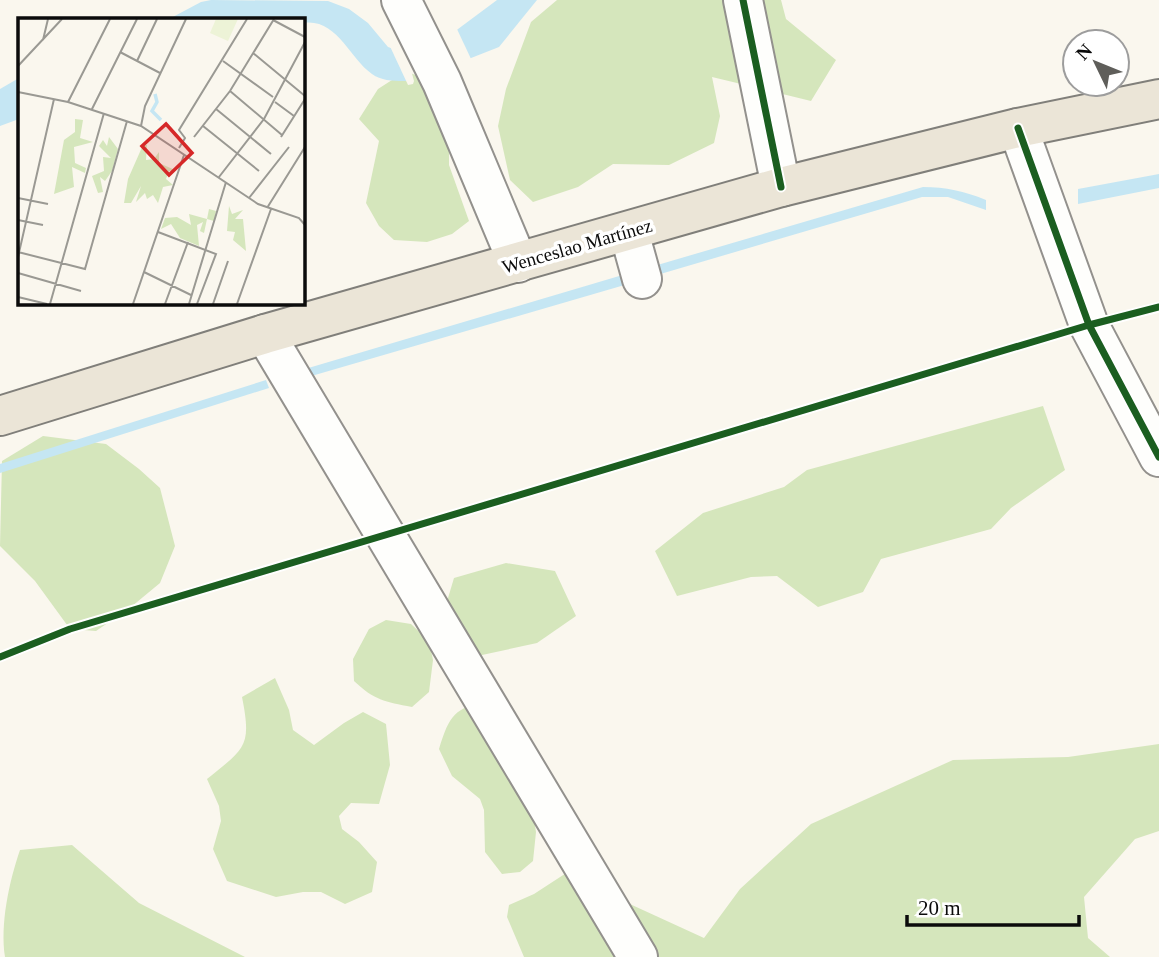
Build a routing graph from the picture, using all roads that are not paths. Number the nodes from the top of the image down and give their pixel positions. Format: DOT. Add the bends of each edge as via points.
graph roads {
  1 [pos="401,0"];
  2 [pos="743,0"];
  3 [pos="1159,99"];
  4 [pos="1018,128"];
  5 [pos="781,187"];
  6 [pos="629,232"];
  7 [pos="518,263"];
  8 [pos="642,279"];
  9 [pos="265,334"];
  10 [pos="0,416"];
  11 [pos="1159,457"];
  12 [pos="638,957"];
  1 -- 7 [label="street" via="442,82"];
  2 -- 5 [label="street"];
  3 -- 4 [label="main road, Wenceslao Martínez"];
  4 -- 5 [label="main road, Wenceslao Martínez"];
  4 -- 11 [label="street" via="1089,325"];
  5 -- 6 [label="main road, Wenceslao Martínez"];
  6 -- 7 [label="main road, Wenceslao Martínez"];
  6 -- 8 [label="street"];
  7 -- 9 [label="main road, Wenceslao Martínez"];
  9 -- 10 [label="main road, Wenceslao Martínez"];
  9 -- 12 [label="street"];
}
